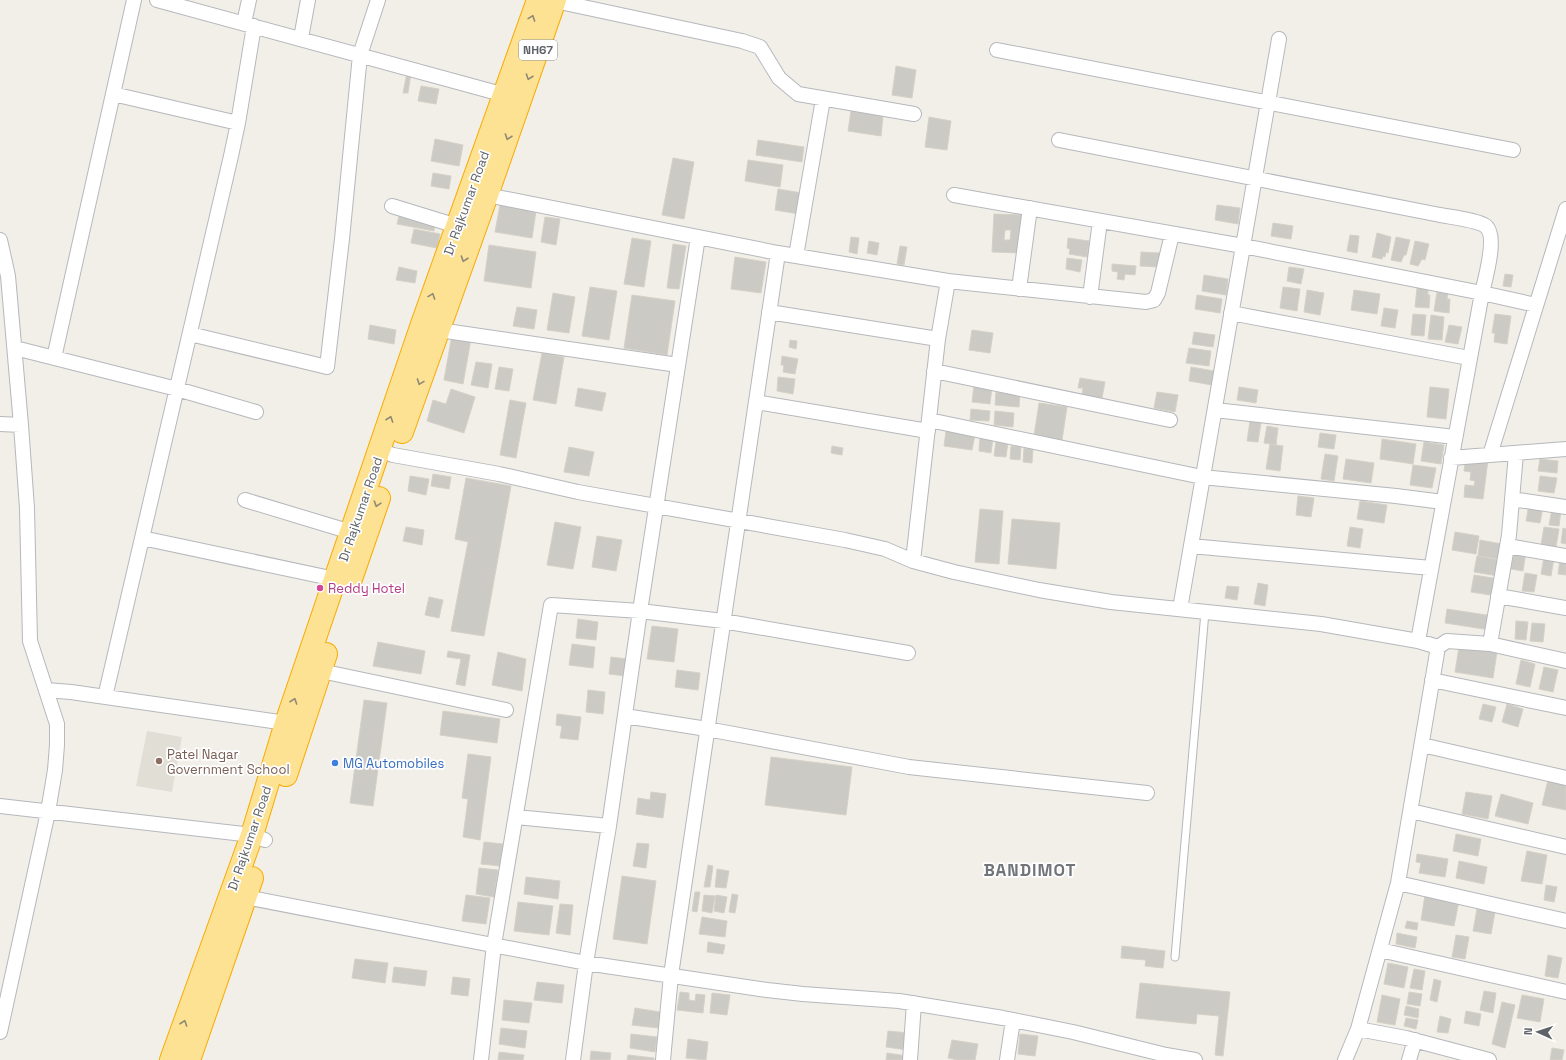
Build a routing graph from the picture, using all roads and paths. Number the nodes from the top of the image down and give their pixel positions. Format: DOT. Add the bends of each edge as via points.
graph roads {
  1 [pos="134,0"];
  2 [pos="157,0"];
  3 [pos="249,0"];
  4 [pos="308,0"];
  5 [pos="378,0"];
  6 [pos="538,0"];
  7 [pos="555,0"];
  8 [pos="249,25"];
  9 [pos="301,38"];
  10 [pos="1279,39"];
  11 [pos="996,50"];
  12 [pos="360,55"];
  13 [pos="113,94"];
  14 [pos="513,97"];
  15 [pos="823,98"];
  16 [pos="1268,103"];
  17 [pos="914,114"];
  18 [pos="238,123"];
  19 [pos="1059,140"];
  20 [pos="1513,150"];
  21 [pos="1255,178"];
  22 [pos="487,195"];
  23 [pos="954,195"];
  24 [pos="392,206"];
  25 [pos="1030,208"];
  26 [pos="1566,209"];
  27 [pos="1100,221"];
  28 [pos="457,226"];
  29 [pos="1172,234"];
  30 [pos="698,237"];
  31 [pos="0,240"];
  32 [pos="1243,246"];
  33 [pos="778,253"];
  34 [pos="796,256"];
  35 [pos="948,281"];
  36 [pos="1019,289"];
  37 [pos="1482,293"];
  38 [pos="1090,297"];
  39 [pos="1536,305"];
  40 [pos="769,312"];
  41 [pos="1231,313"];
  42 [pos="439,330"];
  43 [pos="190,334"];
  44 [pos="938,339"];
  45 [pos="15,348"];
  46 [pos="54,358"];
  47 [pos="1469,358"];
  48 [pos="678,365"];
  49 [pos="934,371"];
  50 [pos="177,389"];
  51 [pos="756,402"];
  52 [pos="1215,410"];
  53 [pos="256,412"];
  54 [pos="1170,420"];
  55 [pos="0,424"];
  56 [pos="21,425"];
  57 [pos="929,426"];
  58 [pos="1455,437"];
  59 [pos="1566,449"];
  60 [pos="387,453"];
  61 [pos="1516,453"];
  62 [pos="1490,455"];
  63 [pos="1451,458"];
  64 [pos="1202,477"];
  65 [pos="1512,499"];
  66 [pos="245,500"];
  67 [pos="1443,502"];
  68 [pos="657,507"];
  69 [pos="1566,507"];
  70 [pos="738,521"];
  71 [pos="351,532"];
  72 [pos="142,538"];
  73 [pos="1191,546"];
  74 [pos="1507,546"];
  75 [pos="1566,556"];
  76 [pos="914,561"];
  77 [pos="1431,568"];
  78 [pos="336,579"];
  79 [pos="1498,596"];
  80 [pos="1566,608"];
  81 [pos="1180,609"];
  82 [pos="640,611"];
  83 [pos="1205,612"];
  84 [pos="723,621"];
  85 [pos="1418,641"];
  86 [pos="1490,644"];
  87 [pos="1438,647"];
  88 [pos="908,653"];
  89 [pos="1566,660"];
  90 [pos="320,671"];
  91 [pos="1432,680"];
  92 [pos="46,690"];
  93 [pos="105,697"];
  94 [pos="1566,708"];
  95 [pos="506,710"];
  96 [pos="625,716"];
  97 [pos="286,723"];
  98 [pos="707,729"];
  99 [pos="1422,745"];
  100 [pos="1566,778"];
  101 [pos="1147,793"];
  102 [pos="0,806"];
  103 [pos="1411,811"];
  104 [pos="48,812"];
  105 [pos="516,817"];
  106 [pos="610,826"];
  107 [pos="258,838"];
  108 [pos="1566,847"];
  109 [pos="1398,883"];
  110 [pos="245,897"];
  111 [pos="1566,921"];
  112 [pos="494,946"];
  113 [pos="1380,950"];
  114 [pos="1175,957"];
  115 [pos="586,963"];
  116 [pos="670,976"];
  117 [pos="1566,992"];
  118 [pos="914,1003"];
  119 [pos="1013,1020"];
  120 [pos="1358,1029"];
  121 [pos="0,1032"];
  122 [pos="1415,1040"];
  123 [pos="1143,1055"];
  124 [pos="1471,1058"];
  125 [pos="172,1060"];
  126 [pos="189,1060"];
  127 [pos="481,1060"];
  128 [pos="574,1060"];
  129 [pos="663,1060"];
  130 [pos="910,1060"];
  131 [pos="1007,1060"];
  132 [pos="1194,1060"];
  133 [pos="1346,1060"];
  134 [pos="1409,1060"];
  135 [pos="1489,1060"];
  1 -- 13 [label="street"];
  2 -- 8 [label="street"];
  3 -- 8 [label="street"];
  4 -- 9 [label="street"];
  5 -- 12 [label="street"];
  14 -- 6 [label="highway, NH67, one-way"];
  7 -- 14 [label="highway, NH67, one-way"];
  7 -- 15 [label="street" via="760,47 779,78 798,94"];
  8 -- 9 [label="street"];
  8 -- 18 [label="street"];
  9 -- 12 [label="street"];
  10 -- 16 [label="street"];
  11 -- 16 [label="street"];
  12 -- 14 [label="street"];
  12 -- 43 [label="street" via="327,367"];
  13 -- 18 [label="street"];
  13 -- 46 [label="street"];
  14 -- 22 [label="highway, Dr Rajkumar Road / NH67, one-way"];
  14 -- 28 [label="highway, Dr Rajkumar Road / NH67"];
  15 -- 17 [label="street"];
  15 -- 34 [label="street"];
  16 -- 20 [label="street"];
  16 -- 21 [label="street"];
  18 -- 43 [label="street"];
  19 -- 21 [label="street"];
  21 -- 32 [label="street"];
  21 -- 37 [label="street" via="1485,226 1491,232 1492,244"];
  22 -- 30 [label="street"];
  22 -- 42 [label="highway, Dr Rajkumar Road / NH67, one-way"];
  23 -- 25 [label="street"];
  24 -- 28 [label="street"];
  25 -- 27 [label="street"];
  25 -- 36 [label="street"];
  26 -- 39 [label="street"];
  27 -- 29 [label="street"];
  27 -- 38 [label="street"];
  60 -- 28 [label="highway, Dr Rajkumar Road / NH67, one-way"];
  29 -- 32 [label="street"];
  29 -- 38 [label="street" via="1158,293 1154,300 1146,302"];
  30 -- 33 [label="street"];
  30 -- 48 [label="street"];
  31 -- 45 [label="street" via="8,276"];
  32 -- 37 [label="street"];
  32 -- 41 [label="street"];
  33 -- 34 [label="street"];
  33 -- 40 [label="street"];
  34 -- 35 [label="street"];
  35 -- 36 [label="street"];
  35 -- 44 [label="street"];
  36 -- 38 [label="street"];
  37 -- 39 [label="street"];
  37 -- 47 [label="street"];
  39 -- 62 [label="street"];
  40 -- 44 [label="street"];
  40 -- 51 [label="street"];
  41 -- 47 [label="street"];
  41 -- 52 [label="street"];
  42 -- 48 [label="street"];
  42 -- 60 [label="highway, Dr Rajkumar Road / NH67, one-way"];
  43 -- 50 [label="street"];
  44 -- 49 [label="street"];
  45 -- 46 [label="street"];
  45 -- 56 [label="street"];
  46 -- 50 [label="street"];
  47 -- 58 [label="street"];
  48 -- 68 [label="street"];
  49 -- 54 [label="street"];
  49 -- 57 [label="street"];
  50 -- 53 [label="street"];
  50 -- 72 [label="street"];
  51 -- 57 [label="street"];
  51 -- 70 [label="street"];
  52 -- 58 [label="street"];
  52 -- 64 [label="street"];
  55 -- 56 [label="street"];
  56 -- 92 [label="street" via="27,508 30,641"];
  57 -- 64 [label="street"];
  57 -- 76 [label="street"];
  58 -- 63 [label="street"];
  59 -- 61 [label="street"];
  60 -- 68 [label="street"];
  60 -- 71 [label="highway, Dr Rajkumar Road / NH67"];
  60 -- 90 [label="highway, Dr Rajkumar Road / NH67, one-way"];
  61 -- 62 [label="street"];
  61 -- 65 [label="street"];
  62 -- 63 [label="street"];
  63 -- 67 [label="street"];
  64 -- 67 [label="street"];
  64 -- 73 [label="street"];
  65 -- 69 [label="street"];
  65 -- 74 [label="street"];
  66 -- 71 [label="street"];
  67 -- 77 [label="street"];
  68 -- 70 [label="street"];
  68 -- 82 [label="street"];
  70 -- 76 [label="street" via="845,540 885,550"];
  70 -- 84 [label="street"];
  71 -- 78 [label="highway, Dr Rajkumar Road / NH67"];
  72 -- 78 [label="street"];
  72 -- 93 [label="street"];
  73 -- 77 [label="street"];
  73 -- 81 [label="street"];
  74 -- 75 [label="street"];
  74 -- 79 [label="street"];
  76 -- 81 [label="street" via="1039,590 1111,602"];
  77 -- 85 [label="street"];
  97 -- 78 [label="highway, Dr Rajkumar Road / NH67, one-way"];
  79 -- 80 [label="street"];
  79 -- 86 [label="street"];
  81 -- 83 [label="street"];
  82 -- 84 [label="street"];
  82 -- 96 [label="street"];
  82 -- 105 [label="street" via="551,605"];
  83 -- 85 [label="street" via="1321,624"];
  83 -- 114 [label="lane"];
  84 -- 88 [label="street"];
  84 -- 98 [label="street"];
  85 -- 87 [label="street"];
  86 -- 87 [label="street" via="1447,642"];
  86 -- 89 [label="street"];
  87 -- 91 [label="street"];
  90 -- 95 [label="street"];
  90 -- 107 [label="highway, Dr Rajkumar Road / NH67"];
  91 -- 94 [label="street"];
  91 -- 99 [label="street"];
  92 -- 93 [label="street"];
  92 -- 104 [label="street" via="57,724 57,745"];
  93 -- 97 [label="street"];
  96 -- 98 [label="street"];
  96 -- 106 [label="street"];
  97 -- 107 [label="highway, Dr Rajkumar Road / NH67"];
  98 -- 101 [label="street" via="909,767"];
  98 -- 116 [label="street"];
  99 -- 100 [label="street"];
  99 -- 103 [label="street"];
  102 -- 104 [label="street"];
  103 -- 108 [label="street"];
  103 -- 109 [label="street"];
  104 -- 107 [label="street"];
  104 -- 121 [label="street"];
  105 -- 106 [label="street"];
  105 -- 112 [label="street"];
  106 -- 115 [label="street"];
  107 -- 110 [label="highway, Dr Rajkumar Road / NH67"];
  125 -- 107 [label="highway, Dr Rajkumar Road / NH67, one-way"];
  109 -- 111 [label="street"];
  109 -- 113 [label="street"];
  110 -- 112 [label="street"];
  110 -- 126 [label="highway, Dr Rajkumar Road / NH67"];
  112 -- 115 [label="street"];
  112 -- 127 [label="street"];
  113 -- 117 [label="street"];
  113 -- 120 [label="street"];
  115 -- 116 [label="street"];
  115 -- 128 [label="street"];
  116 -- 118 [label="street" via="796,993"];
  116 -- 129 [label="street"];
  118 -- 119 [label="street"];
  118 -- 130 [label="street"];
  119 -- 123 [label="street" via="1073,1032"];
  119 -- 131 [label="street"];
  120 -- 122 [label="street"];
  120 -- 133 [label="street"];
  122 -- 124 [label="street"];
  122 -- 134 [label="street"];
  123 -- 132 [label="street"];
  124 -- 135 [label="street"];
}
